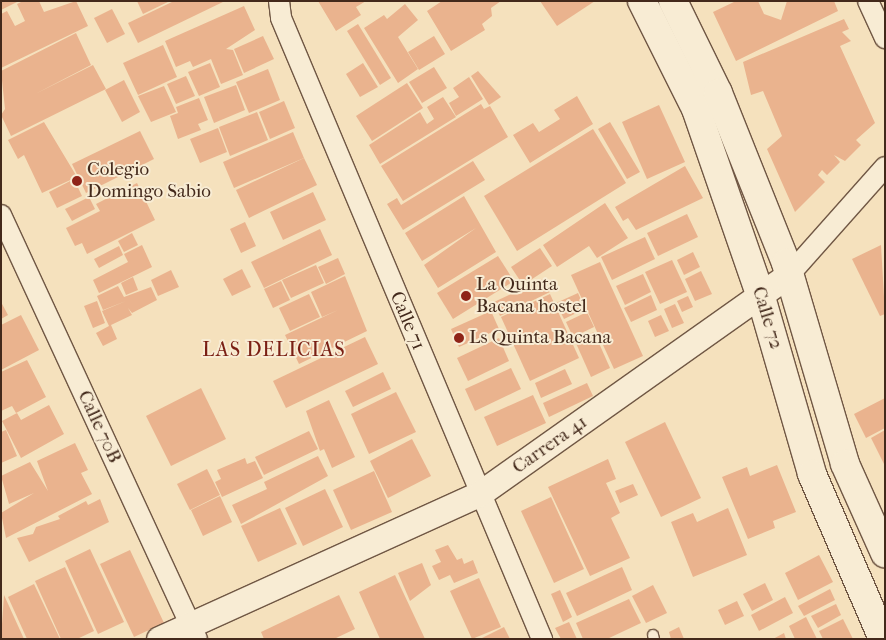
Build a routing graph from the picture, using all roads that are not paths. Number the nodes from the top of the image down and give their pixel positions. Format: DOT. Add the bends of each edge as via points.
graph roads {
  1 [pos="279,1"];
  2 [pos="642,1"];
  3 [pos="673,1"];
  4 [pos="868,1"];
  5 [pos="885,38"];
  6 [pos="885,167"];
  7 [pos="1,216"];
  8 [pos="790,274"];
  9 [pos="761,297"];
  10 [pos="479,494"];
  11 [pos="885,552"];
  12 [pos="194,631"];
  13 [pos="159,639"];
  14 [pos="542,639"];
  15 [pos="883,639"];
  1 -- 10 [label="street, Calle 71" via="284,27"];
  2 -- 9 [label="main road, Calle 72" via="696,109"];
  3 -- 8 [label="main road, Calle 72" via="718,93"];
  4 -- 5 [label="street"];
  6 -- 8 [label="street, Carrera 41"];
  7 -- 12 [label="street, Calle 70B"];
  8 -- 9 [label="street, Carrera 41"];
  8 -- 11 [label="main road, Calle 72" via="845,464"];
  9 -- 10 [label="street, Carrera 41"];
  9 -- 15 [label="main road, Calle 72" via="812,474"];
  10 -- 12 [label="street, Carrera 41"];
  10 -- 14 [label="street, Calle 71"];
  12 -- 13 [label="street, Carrera 41"];
}
